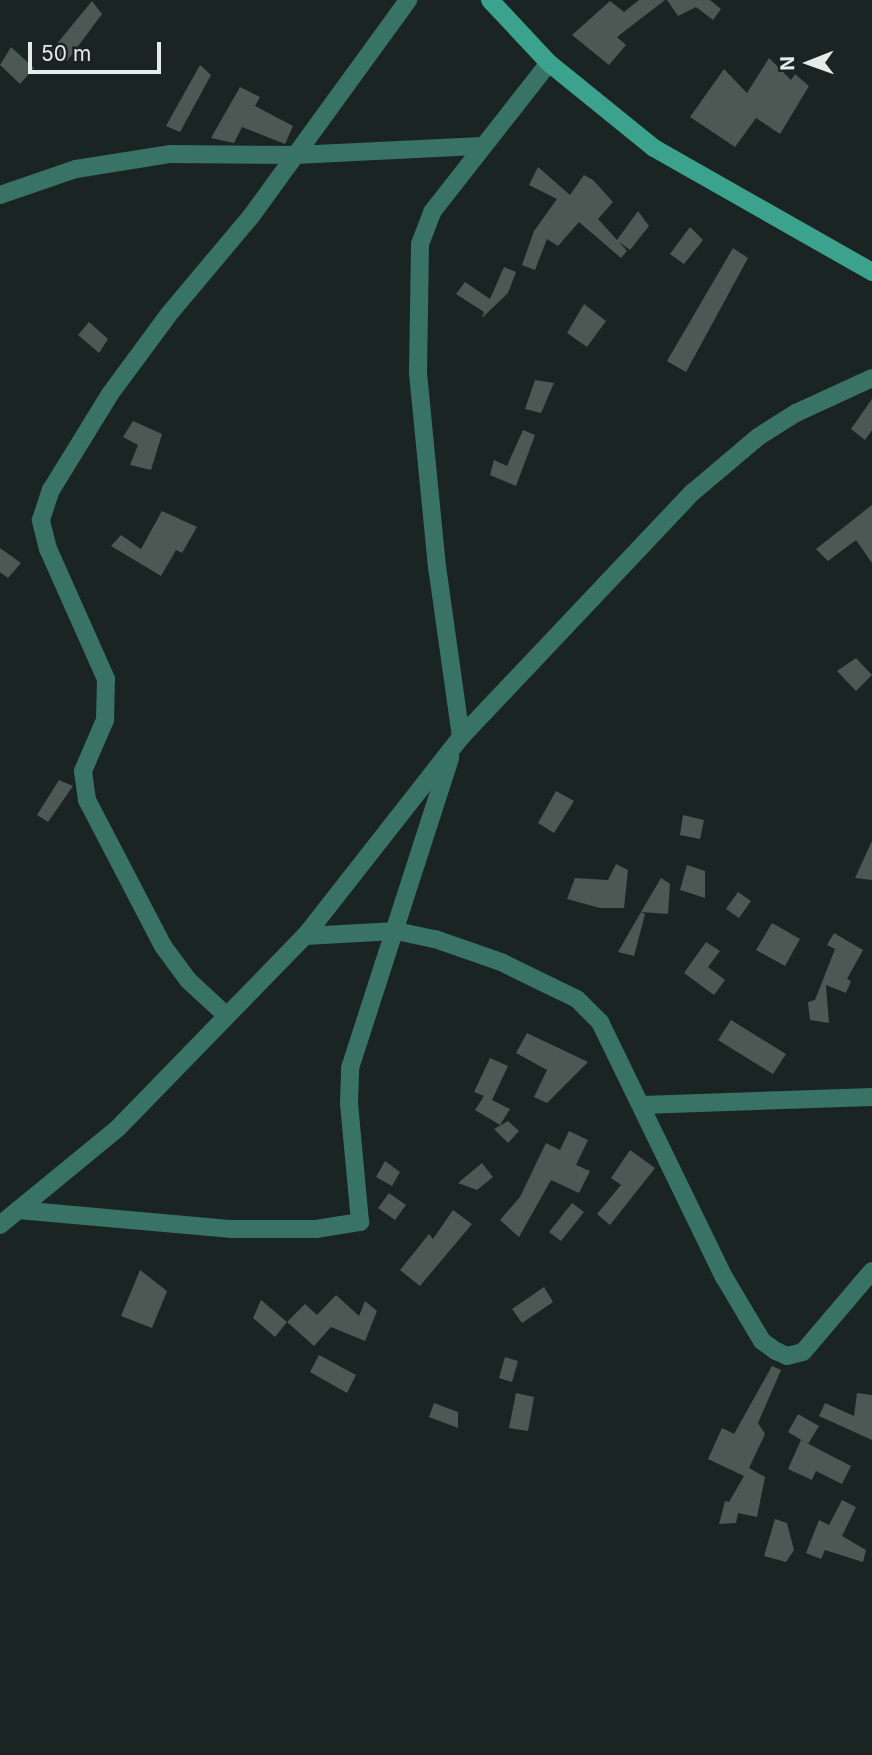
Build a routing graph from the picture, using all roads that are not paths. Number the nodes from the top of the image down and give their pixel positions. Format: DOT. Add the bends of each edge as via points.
graph roads {
  1 [pos="408,0"];
  2 [pos="490,0"];
  3 [pos="550,63"];
  4 [pos="482,146"];
  5 [pos="295,155"];
  6 [pos="0,195"];
  7 [pos="872,272"];
  8 [pos="872,378"];
  9 [pos="457,743"];
  10 [pos="396,931"];
  11 [pos="305,936"];
  12 [pos="227,1016"];
  13 [pos="872,1097"];
  14 [pos="642,1105"];
  15 [pos="18,1210"];
  16 [pos="0,1225"];
  17 [pos="872,1271"];
  1 -- 5 [label="street"];
  2 -- 3 [label="main road"];
  3 -- 4 [label="street"];
  3 -- 7 [label="main road" via="654,148"];
  4 -- 5 [label="street"];
  4 -- 9 [label="street" via="432,212 420,244 416,284 418,373"];
  5 -- 6 [label="street" via="171,154 118,160"];
  5 -- 12 [label="street" via="110,394 51,489 41,520 61,582 106,679 105,720 83,771 87,800 163,946 188,980"];
  8 -- 9 [label="street" via="796,413 725,461"];
  9 -- 10 [label="street"];
  9 -- 11 [label="street"];
  10 -- 11 [label="street"];
  10 -- 14 [label="street" via="501,962 577,999 600,1022"];
  10 -- 15 [label="street" via="350,1068 360,1222 316,1229 232,1229"];
  11 -- 12 [label="street"];
  12 -- 15 [label="street" via="118,1128"];
  13 -- 14 [label="street"];
  14 -- 17 [label="street" via="724,1277 762,1341 788,1356 803,1352"];
  15 -- 16 [label="street"];
}
